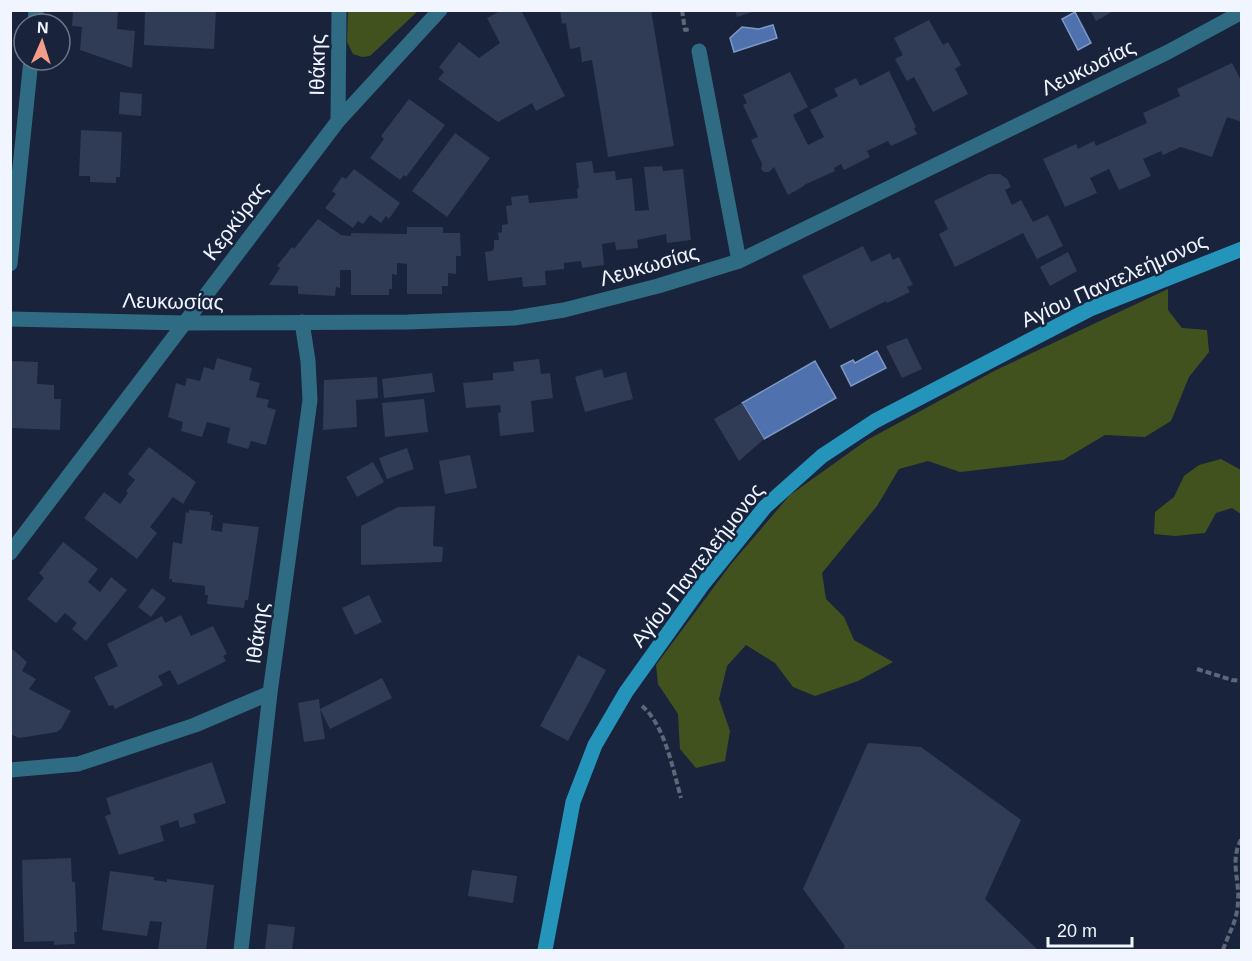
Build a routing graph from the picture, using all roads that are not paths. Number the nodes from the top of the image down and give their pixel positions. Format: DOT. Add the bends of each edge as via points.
graph roads {
  1 [pos="339,10"];
  2 [pos="440,10"];
  3 [pos="1242,12"];
  4 [pos="699,51"];
  5 [pos="30,72"];
  6 [pos="338,121"];
  7 [pos="1242,249"];
  8 [pos="739,261"];
  9 [pos="10,264"];
  10 [pos="10,319"];
  11 [pos="302,322"];
  12 [pos="184,323"];
  13 [pos="10,553"];
  14 [pos="270,693"];
  15 [pos="10,770"];
  16 [pos="241,951"];
  17 [pos="545,951"];
  1 -- 6 [label="street, Ιθάκης"];
  2 -- 6 [label="street, Κερκύρας"];
  3 -- 8 [label="street, Λευκωσίας" via="1168,52"];
  4 -- 8 [label="street"];
  5 -- 9 [label="street"];
  6 -- 12 [label="street, Κερκύρας"];
  7 -- 17 [label="street, Αγίου Παντελεήμονος" via="1090,309 875,421 822,456 765,507 703,584 626,692 595,745 573,802"];
  8 -- 11 [label="street, Λευκωσίας" via="573,308 514,318"];
  10 -- 12 [label="street, Λευκωσίας"];
  11 -- 12 [label="street, Λευκωσίας"];
  11 -- 14 [label="street, Ιθάκης" via="310,400"];
  12 -- 13 [label="street, Κερκύρας"];
  14 -- 15 [label="street" via="195,725 78,764"];
  14 -- 16 [label="street, Ιθάκης"];
}
